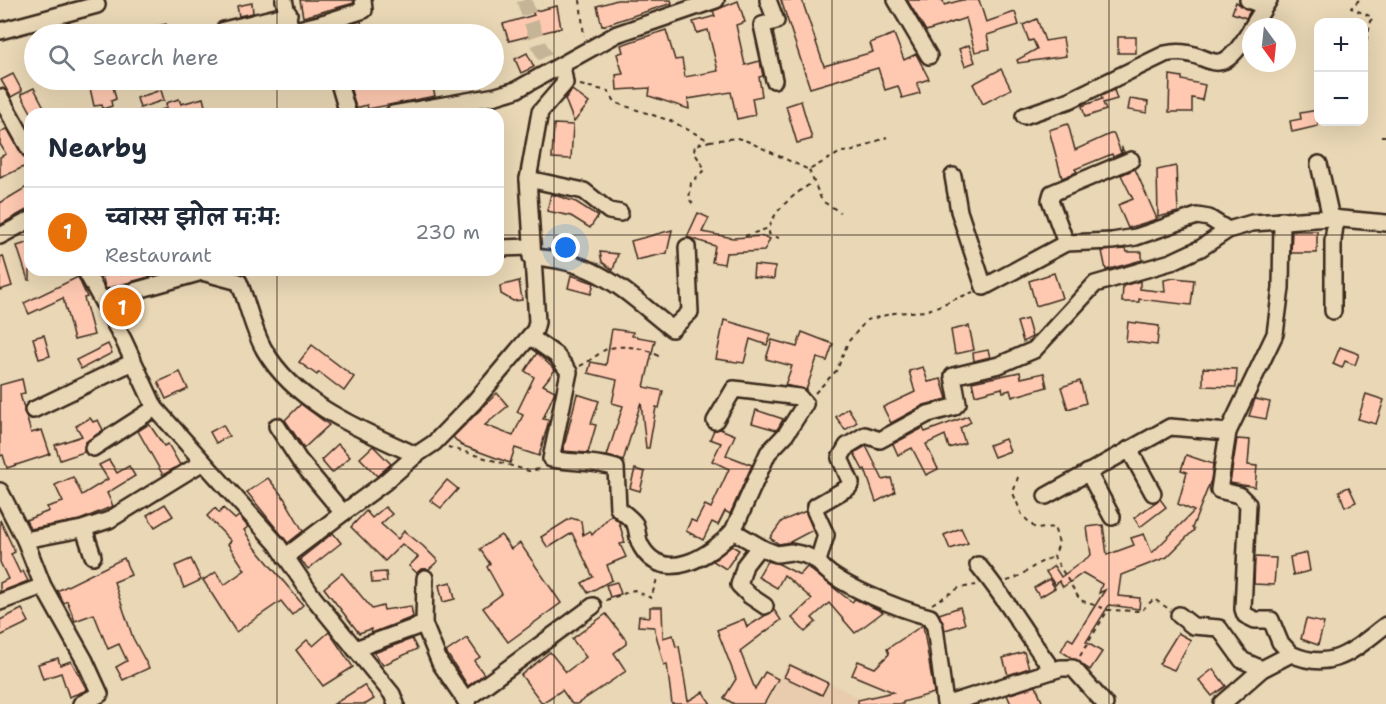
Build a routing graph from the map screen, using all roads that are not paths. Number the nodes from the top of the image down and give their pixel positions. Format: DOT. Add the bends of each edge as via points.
graph roads {
  1 [pos="363,0"];
  2 [pos="716,0"];
  3 [pos="768,0"];
  4 [pos="896,0"];
  5 [pos="1248,0"];
  6 [pos="1267,3"];
  7 [pos="97,5"];
  8 [pos="287,7"];
  9 [pos="1258,18"];
  10 [pos="26,24"];
  11 [pos="240,24"];
  12 [pos="290,24"];
  13 [pos="334,24"];
  14 [pos="24,25"];
  15 [pos="0,31"];
  16 [pos="1242,43"];
  17 [pos="929,56"];
  18 [pos="562,65"];
  19 [pos="774,80"];
  20 [pos="341,90"];
  21 [pos="0,97"];
  22 [pos="346,108"];
  23 [pos="427,108"];
  24 [pos="1023,116"];
  25 [pos="24,139"];
  26 [pos="1131,160"];
  27 [pos="1319,164"];
  28 [pos="953,176"];
  29 [pos="528,179"];
  30 [pos="620,213"];
  31 [pos="1334,218"];
  32 [pos="1282,220"];
  33 [pos="24,223"];
  34 [pos="1386,223"];
  35 [pos="1228,230"];
  36 [pos="0,236"];
  37 [pos="1066,243"];
  38 [pos="687,247"];
  39 [pos="504,249"];
  40 [pos="531,252"];
  41 [pos="88,276"];
  42 [pos="188,276"];
  43 [pos="216,276"];
  44 [pos="102,300"];
  45 [pos="1333,311"];
  46 [pos="532,338"];
  47 [pos="133,362"];
  48 [pos="154,408"];
  49 [pos="33,410"];
  50 [pos="715,421"];
  51 [pos="277,426"];
  52 [pos="1228,432"];
  53 [pos="93,448"];
  54 [pos="1130,449"];
  55 [pos="416,455"];
  56 [pos="203,462"];
  57 [pos="1088,472"];
  58 [pos="0,491"];
  59 [pos="1153,493"];
  60 [pos="1046,496"];
  61 [pos="343,513"];
  62 [pos="1112,517"];
  63 [pos="84,529"];
  64 [pos="733,531"];
  65 [pos="26,540"];
  66 [pos="759,547"];
  67 [pos="93,556"];
  68 [pos="285,557"];
  69 [pos="818,561"];
  70 [pos="978,565"];
  71 [pos="425,578"];
  72 [pos="43,586"];
  73 [pos="0,602"];
  74 [pos="593,606"];
  75 [pos="765,606"];
  76 [pos="1179,615"];
  77 [pos="424,624"];
  78 [pos="1386,625"];
  79 [pos="355,649"];
  80 [pos="1291,654"];
  81 [pos="1052,669"];
  82 [pos="1262,669"];
  83 [pos="467,702"];
  84 [pos="81,704"];
  85 [pos="396,704"];
  86 [pos="947,704"];
  87 [pos="1105,704"];
  88 [pos="1222,704"];
  1 -- 13 [label="street" via="364,10"];
  2 -- 18 [label="street" via="617,34"];
  3 -- 19 [label="street" via="776,21 762,25"];
  4 -- 17 [label="street"];
  5 -- 6 [label="street"];
  6 -- 9 [label="street"];
  7 -- 10 [label="street"];
  8 -- 11 [label="street"];
  8 -- 12 [label="street"];
  14 -- 15 [label="street"];
  16 -- 24 [label="street" via="1233,57 1223,62 1182,51 1165,54 1070,100"];
  18 -- 23 [label="street" via="536,81 496,96"];
  18 -- 29 [label="street" via="565,83 540,112"];
  20 -- 22 [label="street"];
  21 -- 25 [label="street"];
  26 -- 37 [label="street" via="1052,193 1050,200"];
  27 -- 31 [label="street"];
  28 -- 37 [label="street" via="959,211 984,287"];
  29 -- 30 [label="street" via="584,191 609,212"];
  29 -- 40 [label="street"];
  31 -- 32 [label="street"];
  31 -- 34 [label="street"];
  31 -- 45 [label="street"];
  32 -- 35 [label="street"];
  32 -- 52 [label="street" via="1281,288 1275,334"];
  33 -- 36 [label="street"];
  35 -- 37 [label="street" via="1209,218 1197,216 1112,242"];
  35 -- 69 [label="street" via="1170,262 1095,284 1034,350 999,365 953,376 958,403 954,407 928,414 880,440 865,435 848,446 840,458 851,483 849,487 816,506 826,535"];
  38 -- 40 [label="street" via="690,312 672,328 589,267"];
  39 -- 40 [label="street"];
  40 -- 46 [label="street" via="537,322"];
  41 -- 44 [label="street"];
  42 -- 44 [label="street"];
  43 -- 55 [label="street" via="238,282 265,351 295,387 356,428"];
  44 -- 47 [label="street"];
  46 -- 55 [label="street" via="434,443"];
  46 -- 64 [label="street" via="556,355 569,372 551,459 616,468 618,508 634,522 637,537 654,563 684,564 721,544"];
  47 -- 48 [label="street"];
  47 -- 49 [label="street"];
  48 -- 53 [label="street"];
  48 -- 56 [label="street"];
  50 -- 64 [label="street" via="734,389 800,397 805,404 768,453"];
  51 -- 61 [label="street" via="299,460"];
  52 -- 54 [label="street" via="1170,427"];
  52 -- 80 [label="street" via="1219,490 1245,499 1249,510 1243,609 1249,618 1271,620 1280,642"];
  54 -- 57 [label="street"];
  54 -- 59 [label="street"];
  55 -- 61 [label="street"];
  56 -- 63 [label="street" via="109,520"];
  56 -- 68 [label="street"];
  57 -- 60 [label="street"];
  57 -- 62 [label="street"];
  58 -- 65 [label="street"];
  61 -- 68 [label="street"];
  63 -- 65 [label="street"];
  63 -- 67 [label="street"];
  64 -- 66 [label="street"];
  65 -- 72 [label="street"];
  66 -- 69 [label="street"];
  66 -- 75 [label="street" via="745,565 739,585"];
  68 -- 79 [label="street"];
  69 -- 86 [label="street" via="836,579 901,609 930,617"];
  70 -- 81 [label="street"];
  71 -- 77 [label="street"];
  72 -- 73 [label="street"];
  72 -- 84 [label="street" via="100,694"];
  74 -- 83 [label="street"];
  76 -- 82 [label="street" via="1193,626 1219,628 1242,660"];
  77 -- 79 [label="street"];
  77 -- 83 [label="street" via="440,663"];
  78 -- 80 [label="street" via="1336,659 1314,662"];
  79 -- 85 [label="street"];
  80 -- 82 [label="street"];
  81 -- 86 [label="street"];
  81 -- 87 [label="street" via="1073,668"];
  82 -- 88 [label="street"];
}
